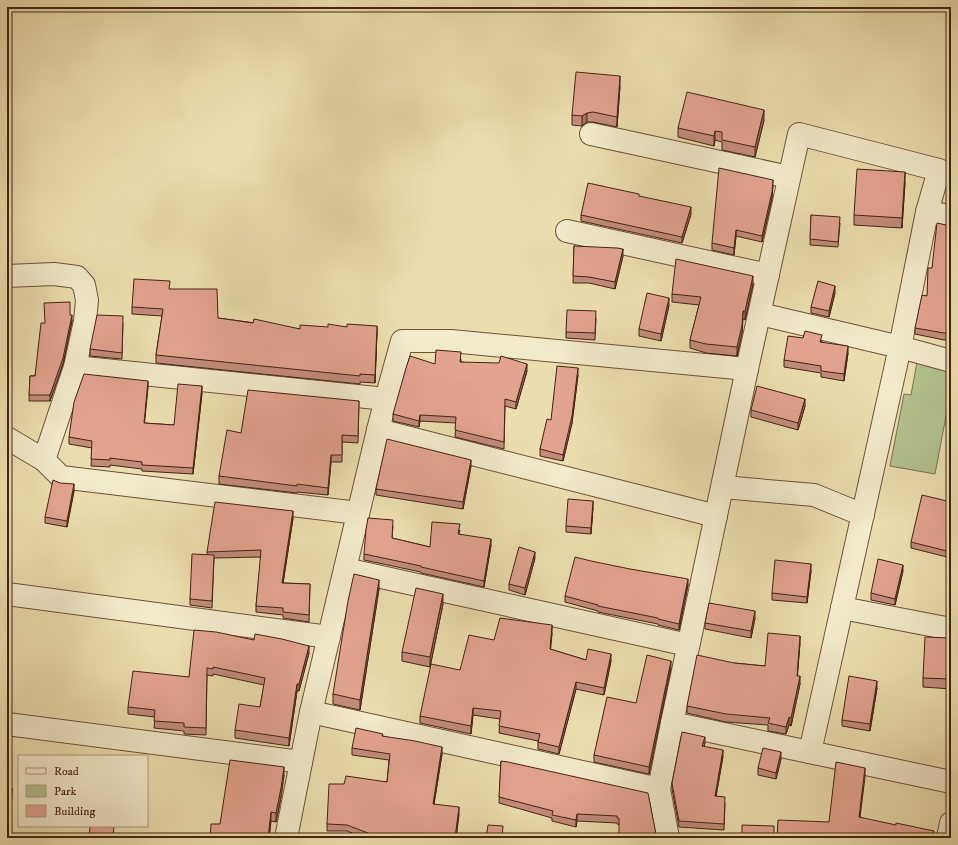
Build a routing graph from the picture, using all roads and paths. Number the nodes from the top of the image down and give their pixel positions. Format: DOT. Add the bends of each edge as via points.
graph roads {
  1 [pos="590,134"];
  2 [pos="789,177"];
  3 [pos="927,212"];
  4 [pos="951,216"];
  5 [pos="567,231"];
  6 [pos="768,275"];
  7 [pos="7,276"];
  8 [pos="760,314"];
  9 [pos="900,347"];
  10 [pos="951,361"];
  11 [pos="75,367"];
  12 [pos="747,369"];
  13 [pos="386,399"];
  14 [pos="378,430"];
  15 [pos="7,438"];
  16 [pos="44,460"];
  17 [pos="723,487"];
  18 [pos="358,513"];
  19 [pos="863,515"];
  20 [pos="716,516"];
  21 [pos="345,569"];
  22 [pos="7,594"];
  23 [pos="842,608"];
  24 [pos="951,629"];
  25 [pos="329,636"];
  26 [pos="688,645"];
  27 [pos="311,712"];
  28 [pos="672,723"];
  29 [pos="7,724"];
  30 [pos="810,752"];
  31 [pos="301,762"];
  32 [pos="951,782"];
  33 [pos="659,789"];
  34 [pos="951,824"];
  35 [pos="288,838"];
  36 [pos="668,838"];
  37 [pos="948,838"];
  1 -- 2 [label="street"];
  2 -- 3 [label="street" via="798,134 939,170"];
  2 -- 6 [label="street"];
  3 -- 4 [label="street"];
  3 -- 9 [label="street"];
  5 -- 6 [label="street"];
  6 -- 8 [label="street"];
  7 -- 11 [label="street" via="54,274 77,277 84,285 87,300 85,321"];
  8 -- 9 [label="street"];
  8 -- 12 [label="street"];
  9 -- 10 [label="street"];
  9 -- 19 [label="street"];
  11 -- 13 [label="street"];
  11 -- 16 [label="street"];
  12 -- 13 [label="street" via="451,341 402,342"];
  12 -- 17 [label="street"];
  13 -- 14 [label="street"];
  14 -- 18 [label="street"];
  14 -- 20 [label="street"];
  15 -- 16 [label="street"];
  16 -- 18 [label="street" via="61,477"];
  17 -- 19 [label="street" via="814,495"];
  17 -- 20 [label="street"];
  18 -- 21 [label="street"];
  19 -- 23 [label="street"];
  20 -- 26 [label="street"];
  21 -- 25 [label="street"];
  21 -- 26 [label="street"];
  22 -- 25 [label="street"];
  23 -- 24 [label="street"];
  23 -- 30 [label="street"];
  25 -- 27 [label="street"];
  26 -- 28 [label="street"];
  27 -- 31 [label="street"];
  27 -- 33 [label="street"];
  28 -- 30 [label="street"];
  28 -- 33 [label="street"];
  29 -- 31 [label="street"];
  30 -- 32 [label="street"];
  31 -- 35 [label="street"];
  33 -- 36 [label="street"];
  34 -- 37 [label="street"];
}
